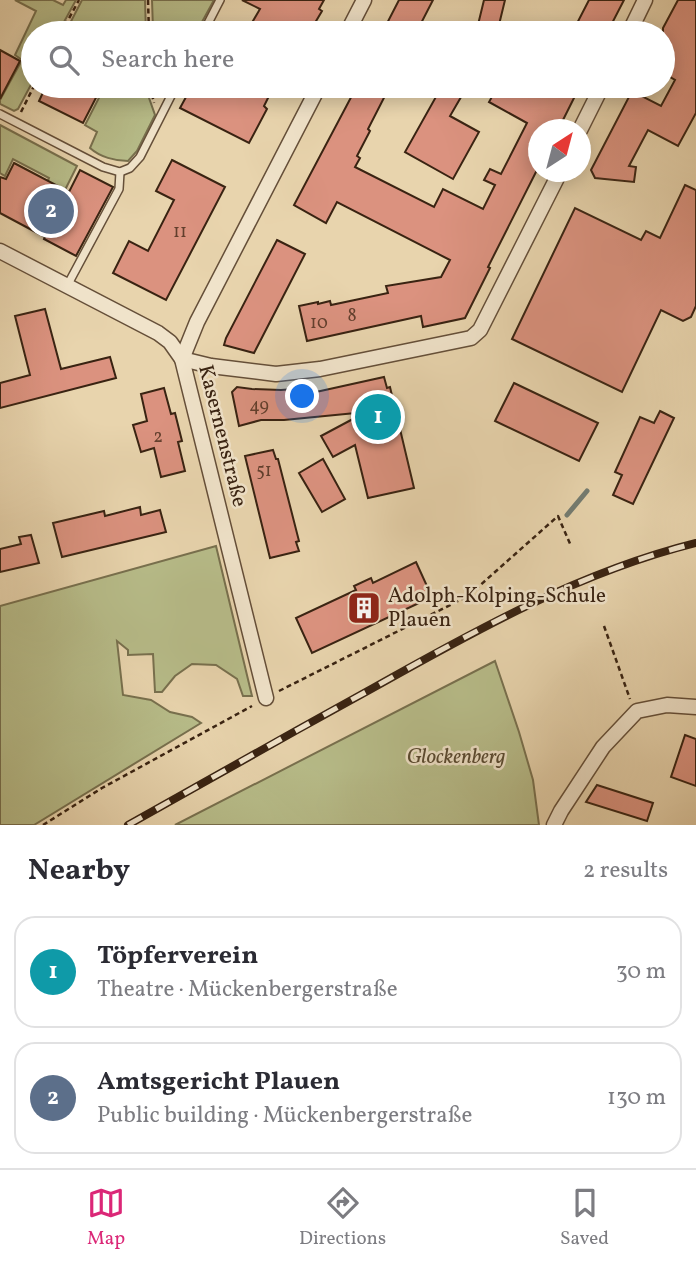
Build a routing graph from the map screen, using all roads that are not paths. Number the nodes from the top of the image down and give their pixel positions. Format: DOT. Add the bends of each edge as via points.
graph roads {
  1 [pos="220,0"];
  2 [pos="364,0"];
  3 [pos="645,0"];
  4 [pos="209,21"];
  5 [pos="353,21"];
  6 [pos="635,21"];
  7 [pos="170,98"];
  8 [pos="314,98"];
  9 [pos="596,98"];
  10 [pos="0,114"];
  11 [pos="586,119"];
  12 [pos="120,172"];
  13 [pos="555,182"];
  14 [pos="0,251"];
  15 [pos="67,286"];
  16 [pos="182,359"];
  17 [pos="266,698"];
  18 [pos="696,707"];
  19 [pos="554,825"];
  1 -- 4 [label="lane"];
  2 -- 5 [label="street"];
  3 -- 6 [label="street"];
  7 -- 12 [label="lane" via="140,158"];
  8 -- 16 [label="street, Kasernenstraße"];
  9 -- 11 [label="street"];
  10 -- 12 [label="lane"];
  12 -- 15 [label="lane" via="119,189"];
  13 -- 16 [label="street" via="480,331 471,338 276,374"];
  14 -- 15 [label="street"];
  15 -- 16 [label="street" via="159,333"];
  16 -- 17 [label="street, Kasernenstraße"];
  18 -- 19 [label="street" via="667,705 637,711 603,747"];
}
